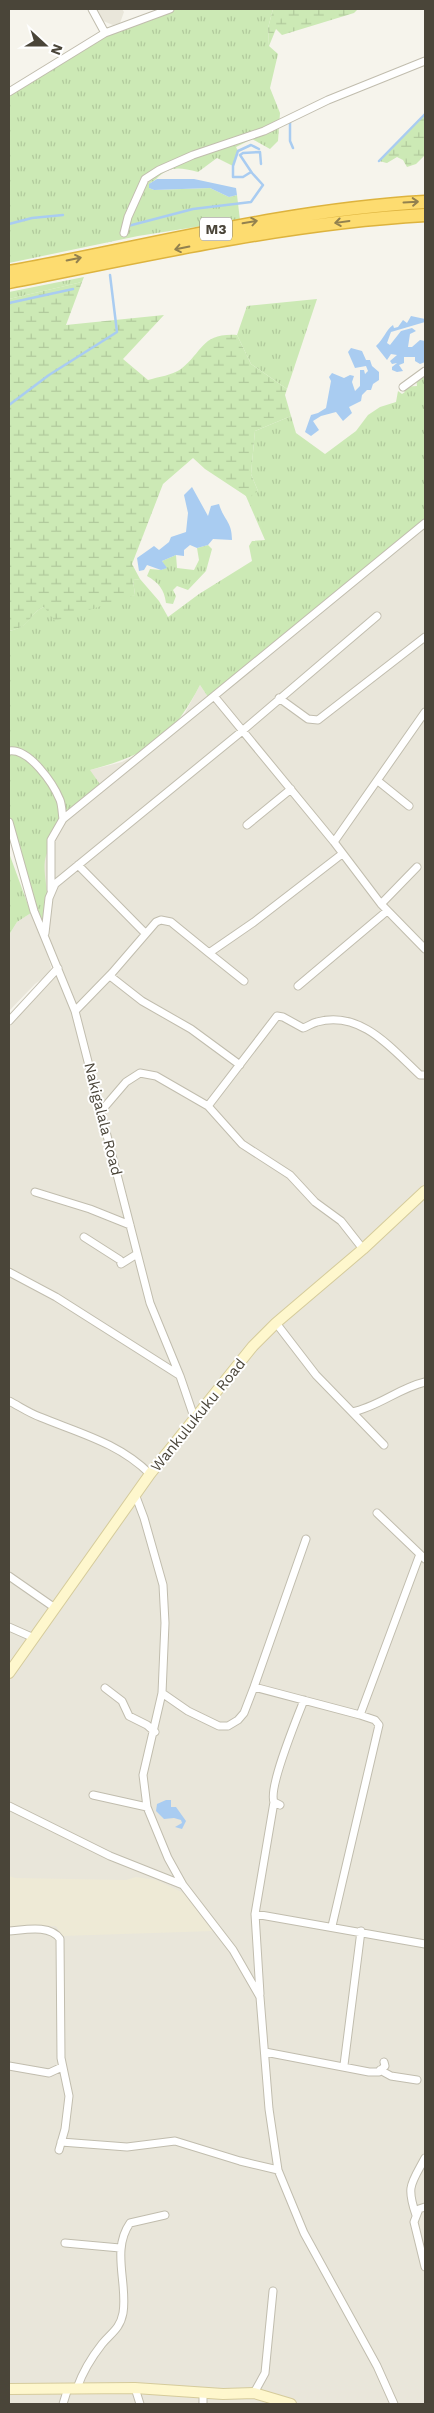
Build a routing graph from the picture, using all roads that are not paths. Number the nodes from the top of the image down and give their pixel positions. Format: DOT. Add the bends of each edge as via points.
graph roads {
  1 [pos="92,9"];
  2 [pos="170,9"];
  3 [pos="105,34"];
  4 [pos="425,61"];
  5 [pos="9,92"];
  6 [pos="425,202"];
  7 [pos="425,215"];
  8 [pos="124,233"];
  9 [pos="9,272"];
  10 [pos="9,282"];
  11 [pos="425,370"];
  12 [pos="402,387"];
  13 [pos="425,523"];
  14 [pos="377,616"];
  15 [pos="425,637"];
  16 [pos="214,696"];
  17 [pos="279,698"];
  18 [pos="425,712"];
  19 [pos="241,732"];
  20 [pos="9,751"];
  21 [pos="378,781"];
  22 [pos="291,789"];
  23 [pos="410,806"];
  24 [pos="63,819"];
  25 [pos="9,822"];
  26 [pos="247,825"];
  27 [pos="334,842"];
  28 [pos="342,854"];
  29 [pos="78,865"];
  30 [pos="417,867"];
  31 [pos="51,890"];
  32 [pos="381,904"];
  33 [pos="388,910"];
  34 [pos="145,933"];
  35 [pos="45,934"];
  36 [pos="425,949"];
  37 [pos="209,953"];
  38 [pos="58,968"];
  39 [pos="110,976"];
  40 [pos="244,981"];
  41 [pos="298,986"];
  42 [pos="75,1011"];
  43 [pos="9,1021"];
  44 [pos="240,1065"];
  45 [pos="425,1075"];
  46 [pos="208,1106"];
  47 [pos="102,1110"];
  48 [pos="35,1192"];
  49 [pos="425,1192"];
  50 [pos="130,1225"];
  51 [pos="84,1236"];
  52 [pos="363,1249"];
  53 [pos="137,1254"];
  54 [pos="9,1272"];
  55 [pos="276,1323"];
  56 [pos="180,1376"];
  57 [pos="425,1382"];
  58 [pos="9,1400"];
  59 [pos="352,1412"];
  60 [pos="194,1418"];
  61 [pos="384,1445"];
  62 [pos="150,1474"];
  63 [pos="135,1494"];
  64 [pos="377,1513"];
  65 [pos="306,1539"];
  66 [pos="422,1557"];
  67 [pos="9,1576"];
  68 [pos="55,1608"];
  69 [pos="9,1627"];
  70 [pos="34,1638"];
  71 [pos="9,1673"];
  72 [pos="105,1688"];
  73 [pos="254,1688"];
  74 [pos="162,1693"];
  75 [pos="304,1700"];
  76 [pos="360,1715"];
  77 [pos="155,1732"];
  78 [pos="93,1795"];
  79 [pos="9,1806"];
  80 [pos="147,1807"];
  81 [pos="183,1884"];
  82 [pos="255,1914"];
  83 [pos="332,1926"];
  84 [pos="9,1931"];
  85 [pos="361,1931"];
  86 [pos="425,1944"];
  87 [pos="260,1997"];
  88 [pos="265,2052"];
  89 [pos="384,2062"];
  90 [pos="344,2065"];
  91 [pos="9,2066"];
  92 [pos="62,2067"];
  93 [pos="380,2070"];
  94 [pos="417,2080"];
  95 [pos="425,2158"];
  96 [pos="278,2170"];
  97 [pos="425,2207"];
  98 [pos="416,2214"];
  99 [pos="166,2215"];
  100 [pos="65,2243"];
  101 [pos="120,2248"];
  102 [pos="425,2266"];
  103 [pos="273,2291"];
  104 [pos="73,2388"];
  105 [pos="135,2388"];
  106 [pos="9,2389"];
  107 [pos="204,2392"];
  108 [pos="254,2393"];
  109 [pos="63,2404"];
  110 [pos="140,2404"];
  111 [pos="203,2404"];
  112 [pos="291,2404"];
  113 [pos="394,2404"];
  1 -- 3 [label="street"];
  2 -- 3 [label="street"];
  3 -- 5 [label="street"];
  4 -- 8 [label="street" via="328,100 264,131 159,170 145,179"];
  9 -- 6 [label="highway, M3, one-way" via="253,222 329,210"];
  7 -- 10 [label="highway, M3, one-way" via="368,218 242,236"];
  11 -- 12 [label="street"];
  13 -- 16 [label="street"];
  14 -- 17 [label="street"];
  15 -- 17 [label="street" via="318,720 308,719"];
  16 -- 19 [label="street"];
  16 -- 24 [label="street"];
  17 -- 19 [label="street"];
  18 -- 21 [label="street"];
  19 -- 22 [label="street"];
  19 -- 29 [label="street"];
  20 -- 24 [label="street" via="15,750 35,761 60,800"];
  21 -- 23 [label="street"];
  21 -- 27 [label="street"];
  22 -- 26 [label="street"];
  22 -- 27 [label="street"];
  24 -- 31 [label="street" via="51,840"];
  25 -- 35 [label="street, Nakigalala Road" via="34,911"];
  27 -- 28 [label="street"];
  28 -- 32 [label="street"];
  28 -- 37 [label="street"];
  29 -- 31 [label="street"];
  29 -- 34 [label="street"];
  30 -- 32 [label="street"];
  31 -- 35 [label="street"];
  32 -- 33 [label="street"];
  33 -- 36 [label="street"];
  33 -- 41 [label="street"];
  34 -- 37 [label="street" via="156,922 166,920"];
  34 -- 39 [label="street"];
  35 -- 38 [label="street, Nakigalala Road"];
  37 -- 40 [label="street"];
  38 -- 42 [label="street, Nakigalala Road"];
  38 -- 43 [label="street"];
  39 -- 42 [label="street"];
  39 -- 44 [label="street" via="142,1001 191,1029"];
  42 -- 47 [label="street, Nakigalala Road"];
  44 -- 45 [label="street" via="275,1018 281,1016 302,1028 316,1022 338,1020 356,1023 374,1033"];
  44 -- 46 [label="street"];
  46 -- 47 [label="street" via="156,1076 140,1073 126,1082"];
  46 -- 52 [label="street" via="242,1144 290,1175 315,1202 341,1221"];
  47 -- 50 [label="street, Nakigalala Road"];
  48 -- 50 [label="street"];
  49 -- 52 [label="main road, Wankulukuku Road"];
  50 -- 53 [label="street, Nakigalala Road"];
  51 -- 53 [label="street" via="120,1260 121,1264"];
  52 -- 55 [label="main road, Wankulukuku Road"];
  53 -- 56 [label="street, Nakigalala Road" via="154,1317"];
  54 -- 56 [label="street" via="56,1297"];
  55 -- 59 [label="street" via="316,1375"];
  55 -- 60 [label="main road, Wankulukuku Road"];
  56 -- 60 [label="street, Nakigalala Road"];
  57 -- 59 [label="street"];
  58 -- 62 [label="street" via="37,1416 119,1449"];
  59 -- 61 [label="street"];
  60 -- 62 [label="main road, Wankulukuku Road"];
  62 -- 63 [label="main road, Wankulukuku Road"];
  63 -- 68 [label="main road, Wankulukuku Road"];
  63 -- 74 [label="street" via="163,1585"];
  64 -- 66 [label="street"];
  65 -- 73 [label="street"];
  66 -- 76 [label="street"];
  67 -- 68 [label="street"];
  68 -- 70 [label="main road, Wankulukuku Road"];
  69 -- 70 [label="street"];
  70 -- 71 [label="main road, Wankulukuku Road"];
  72 -- 77 [label="street" via="122,1701 129,1716"];
  73 -- 74 [label="street" via="244,1713 228,1726 219,1726 188,1711"];
  73 -- 75 [label="street"];
  74 -- 77 [label="street"];
  75 -- 76 [label="street"];
  75 -- 82 [label="street" via="272,1797 277,1803"];
  76 -- 83 [label="street" via="378,1722 379,1730"];
  77 -- 80 [label="street" via="143,1775"];
  78 -- 80 [label="street"];
  79 -- 81 [label="street" via="110,1856"];
  80 -- 81 [label="street" via="168,1858"];
  81 -- 87 [label="street" via="233,1950"];
  82 -- 83 [label="street"];
  82 -- 87 [label="street"];
  83 -- 85 [label="street"];
  84 -- 92 [label="street" via="47,1930 56,1933 60,1939"];
  85 -- 86 [label="street"];
  85 -- 90 [label="street"];
  87 -- 88 [label="street"];
  88 -- 90 [label="street"];
  88 -- 96 [label="street"];
  89 -- 93 [label="street" via="385,2066"];
  90 -- 93 [label="street" via="369,2072"];
  91 -- 92 [label="street" via="49,2073"];
  92 -- 96 [label="street" via="69,2096 60,2146 127,2147 175,2141"];
  93 -- 94 [label="street" via="391,2076"];
  95 -- 98 [label="street" via="411,2184 409,2195"];
  96 -- 113 [label="street" via="304,2233 377,2366"];
  97 -- 98 [label="street"];
  98 -- 102 [label="street" via="414,2222"];
  99 -- 101 [label="street" via="130,2223"];
  100 -- 101 [label="street"];
  101 -- 104 [label="street" via="125,2286 121,2322 87,2364"];
  103 -- 108 [label="street" via="265,2372"];
  104 -- 105 [label="main road"];
  104 -- 106 [label="main road"];
  104 -- 109 [label="street"];
  105 -- 107 [label="main road"];
  105 -- 110 [label="street"];
  107 -- 108 [label="main road"];
  107 -- 111 [label="street"];
  108 -- 112 [label="main road"];
}
